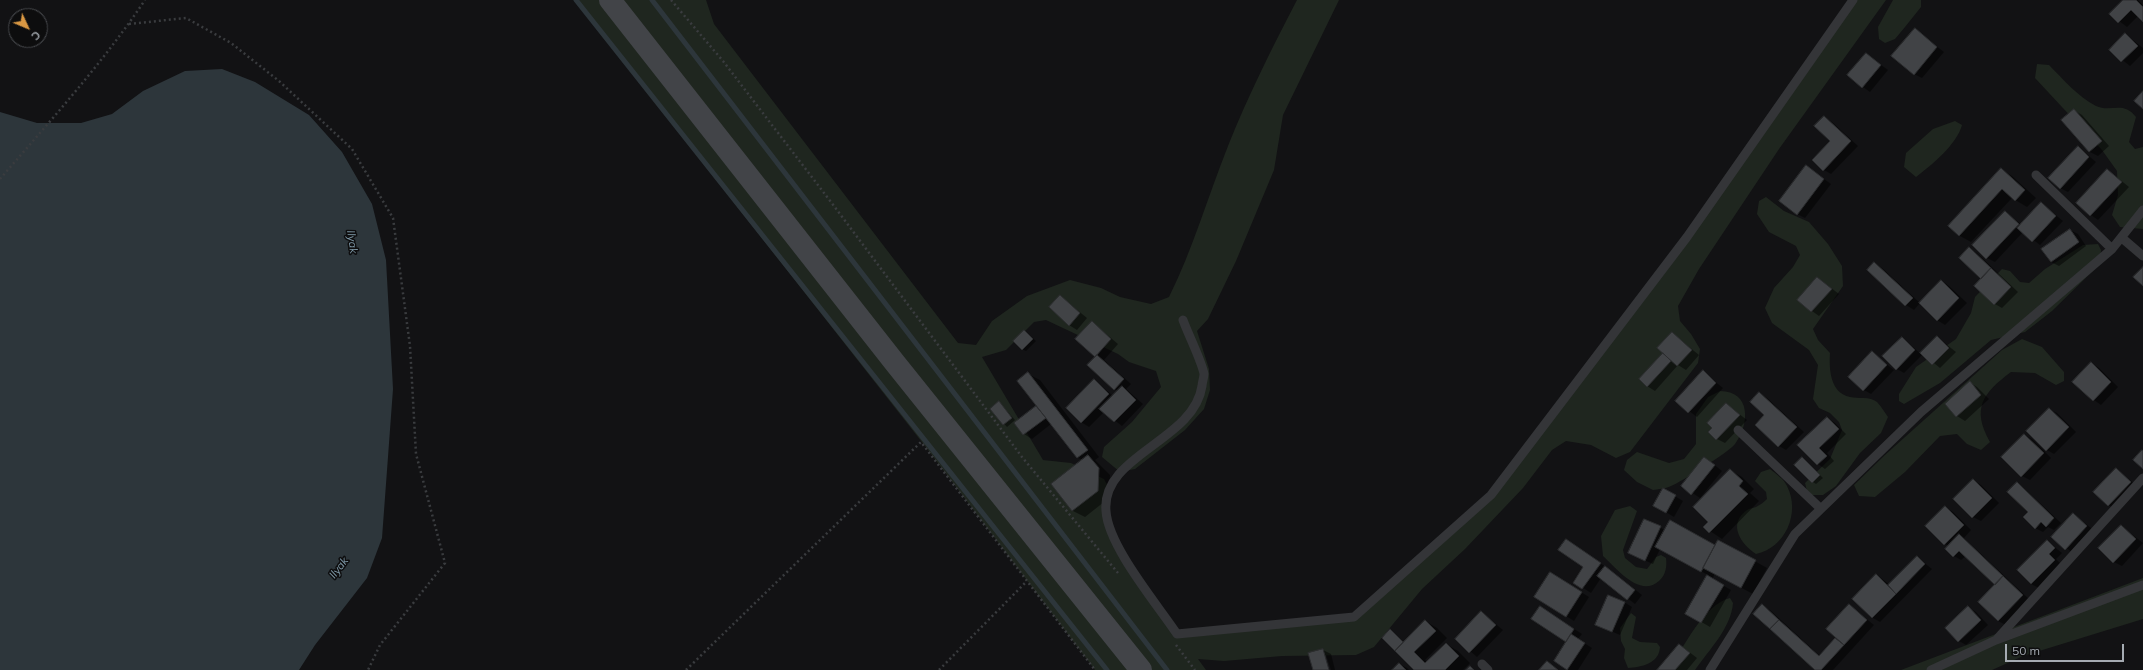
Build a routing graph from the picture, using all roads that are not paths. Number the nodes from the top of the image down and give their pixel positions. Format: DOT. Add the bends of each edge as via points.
graph roads {
  1 [pos="610,0"];
  2 [pos="1853,0"];
  3 [pos="2036,174"];
  4 [pos="2143,210"];
  5 [pos="2122,238"];
  6 [pos="2112,249"];
  7 [pos="2143,256"];
  8 [pos="1183,320"];
  9 [pos="1738,430"];
  10 [pos="2143,478"];
  11 [pos="1820,508"];
  12 [pos="2143,586"];
  13 [pos="1996,640"];
  14 [pos="1141,670"];
  15 [pos="1710,670"];
  16 [pos="1931,670"];
  1 -- 14 [label="street" via="895,363"];
  2 -- 8 [label="lane" via="1687,237 1491,496 1354,617 1178,634 1116,545 1106,511 1109,488 1120,472 1182,422 1200,399 1204,375"];
  3 -- 6 [label="lane"];
  4 -- 5 [label="lane"];
  5 -- 6 [label="lane"];
  5 -- 7 [label="lane"];
  6 -- 11 [label="lane" via="1921,412"];
  9 -- 11 [label="lane"];
  10 -- 13 [label="lane"];
  11 -- 15 [label="lane" via="1795,534"];
  12 -- 13 [label="lane"];
  13 -- 16 [label="lane"];
}
